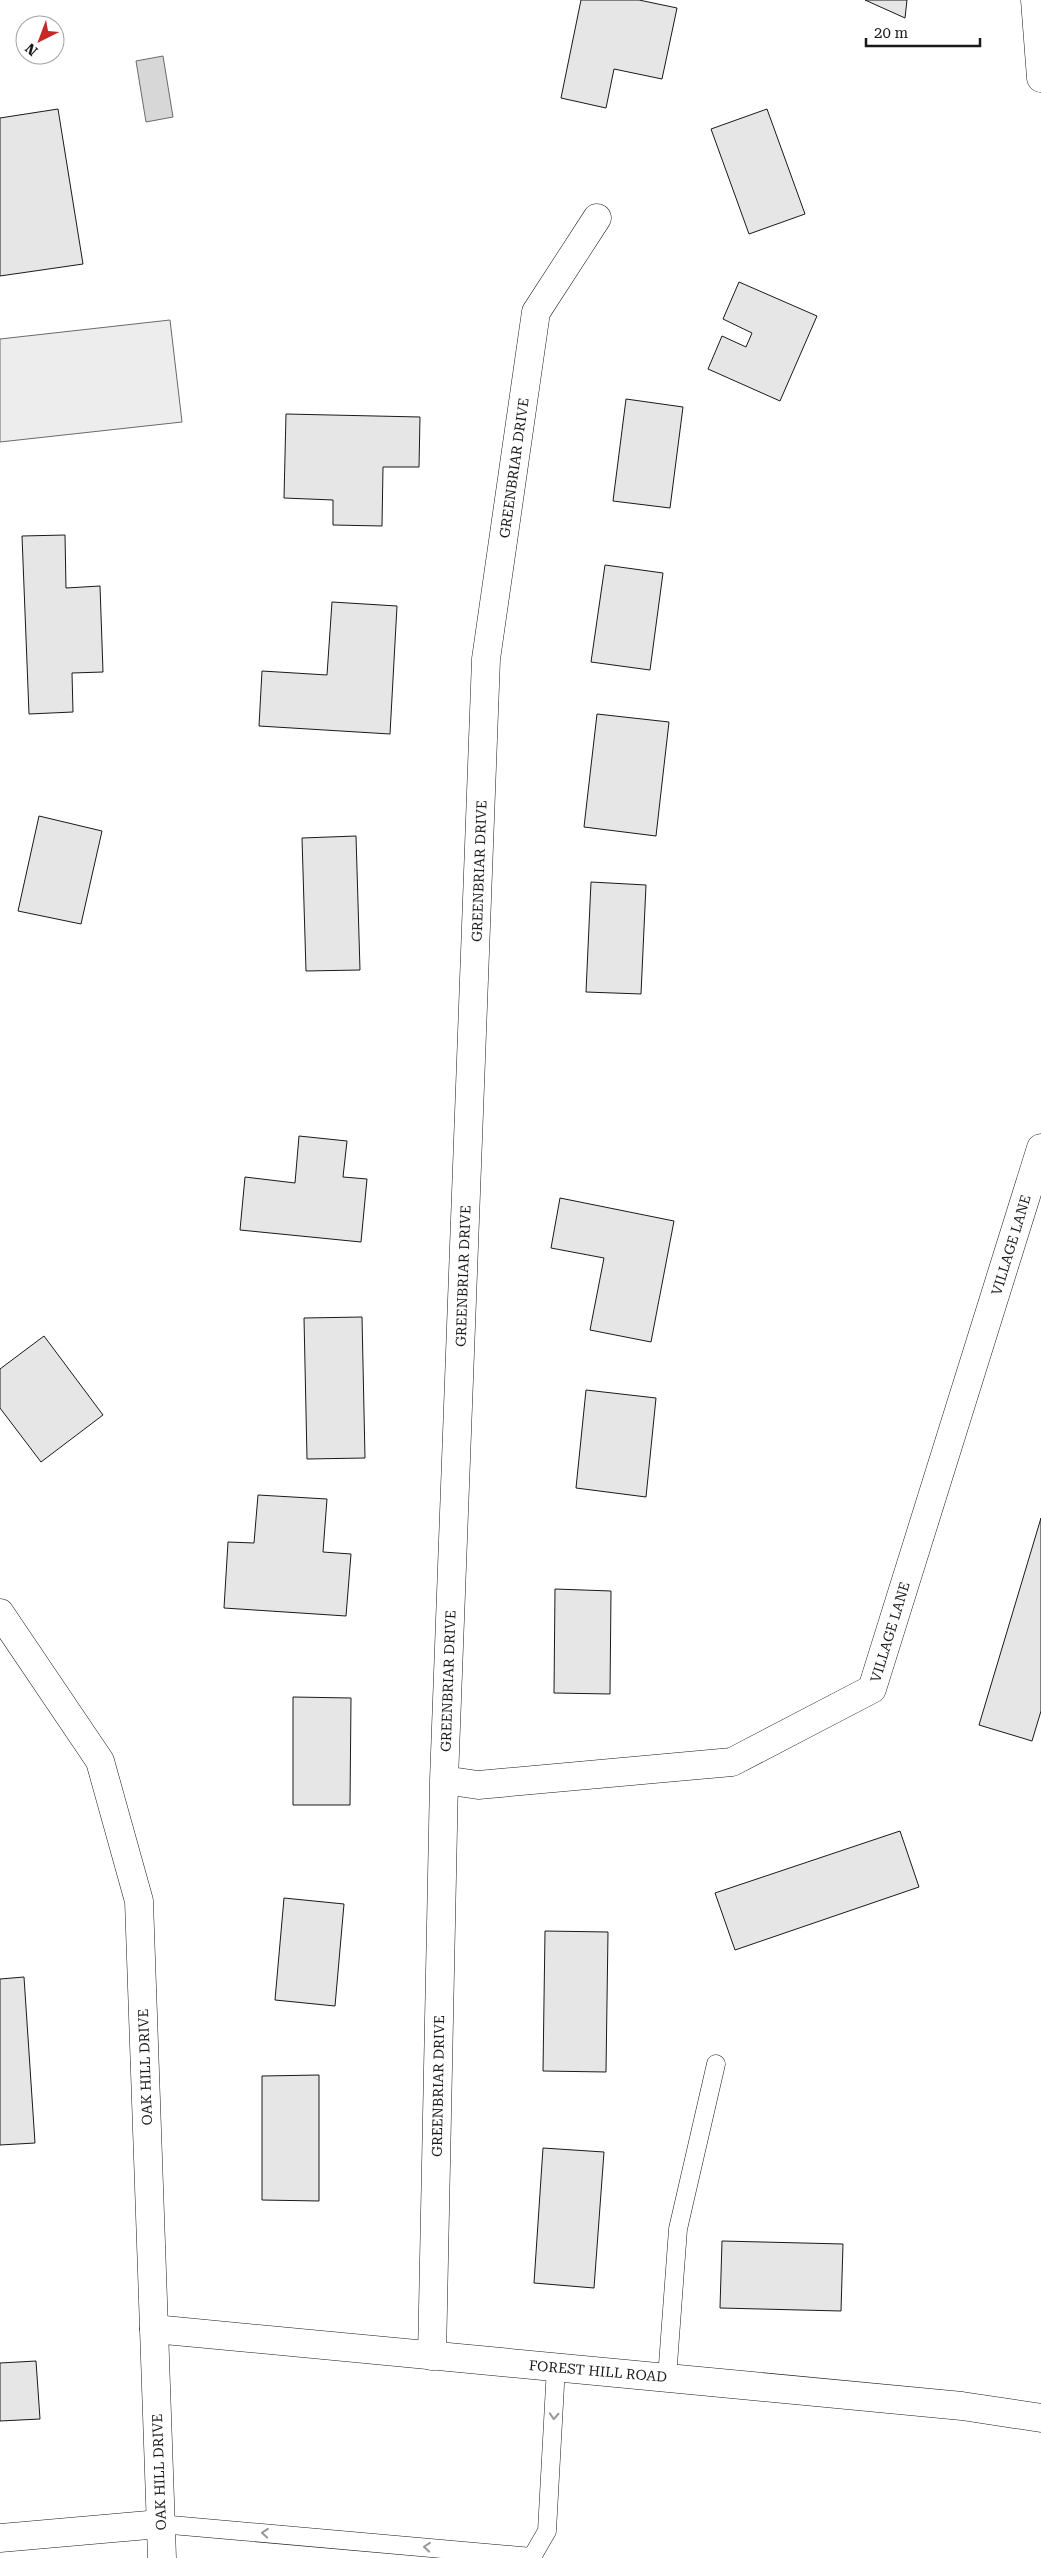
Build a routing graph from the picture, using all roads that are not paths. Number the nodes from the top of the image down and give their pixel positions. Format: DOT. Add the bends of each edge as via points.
graph roads {
  1 [pos="1034,0"];
  2 [pos="1041,78"];
  3 [pos="597,218"];
  4 [pos="1041,1148"];
  5 [pos="0,1613"];
  6 [pos="444,1780"];
  7 [pos="716,2064"];
  8 [pos="154,2330"];
  9 [pos="432,2356"];
  10 [pos="556,2367"];
  11 [pos="667,2378"];
  12 [pos="1041,2418"];
  13 [pos="160,2524"];
  14 [pos="0,2538"];
  15 [pos="162,2558"];
  1 -- 2 [label="street"];
  3 -- 6 [label="street, GREENBRIAR DRIVE" via="536,312 486,659"];
  4 -- 6 [label="street, VILLAGE LANE" via="872,1689 732,1762 478,1785"];
  5 -- 8 [label="street, OAK HILL DRIVE" via="100,1761 139,1901"];
  6 -- 9 [label="street, GREENBRIAR DRIVE"];
  7 -- 11 [label="lane" via="678,2229"];
  8 -- 9 [label="street, FOREST HILL ROAD"];
  8 -- 13 [label="street, OAK HILL DRIVE"];
  9 -- 10 [label="street, FOREST HILL ROAD"];
  10 -- 11 [label="street, FOREST HILL ROAD"];
  10 -- 13 [label="lane, one-way" via="548,2531 532,2557"];
  11 -- 12 [label="street, FOREST HILL ROAD" via="962,2406"];
  13 -- 14 [label="street"];
  13 -- 15 [label="street, OAK HILL DRIVE"];
}
